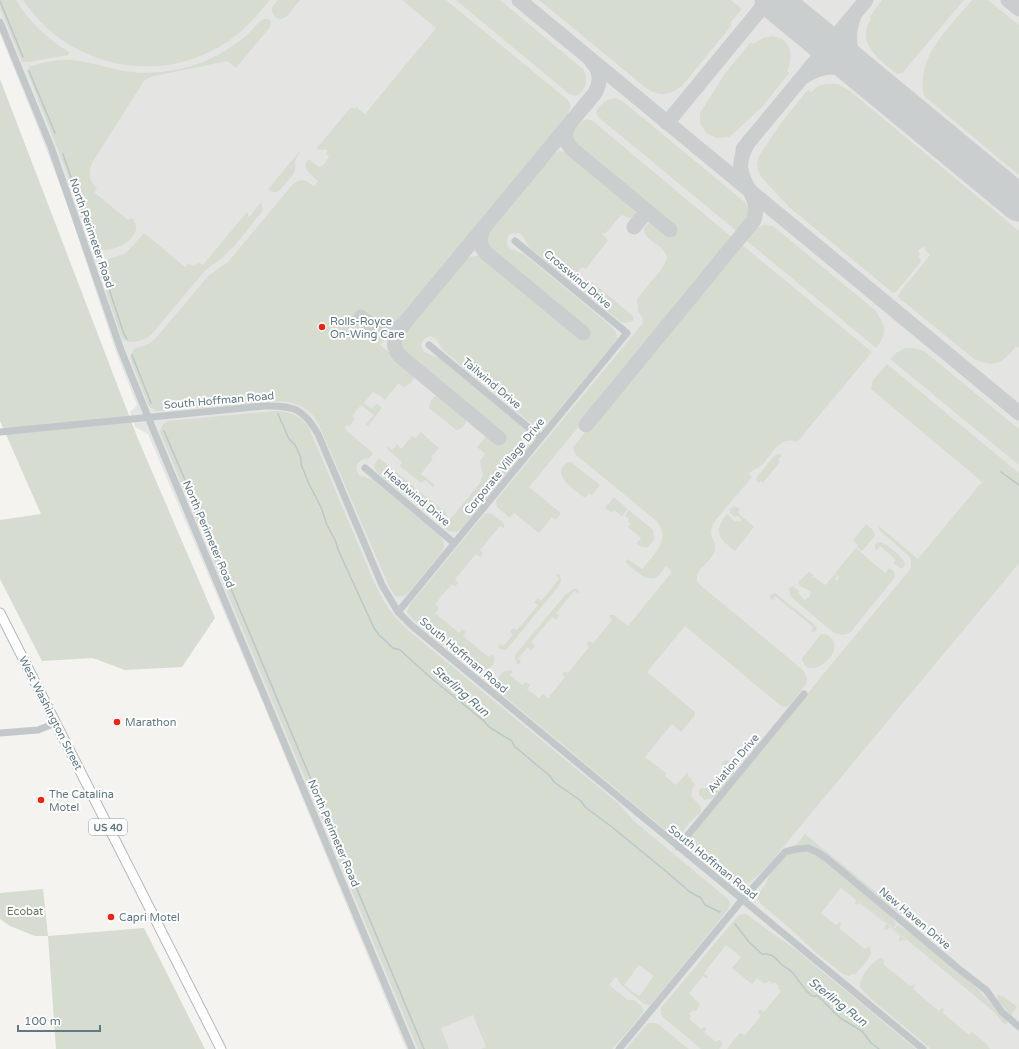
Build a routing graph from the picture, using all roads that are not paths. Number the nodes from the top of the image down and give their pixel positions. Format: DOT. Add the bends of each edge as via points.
graph roads {
  1 [pos="0,22"];
  2 [pos="515,241"];
  3 [pos="627,333"];
  4 [pos="430,345"];
  5 [pos="148,417"];
  6 [pos="0,432"];
  7 [pos="541,438"];
  8 [pos="365,468"];
  9 [pos="454,543"];
  10 [pos="398,612"];
  11 [pos="0,613"];
  12 [pos="804,694"];
  13 [pos="56,723"];
  14 [pos="0,732"];
  15 [pos="678,847"];
  16 [pos="742,900"];
  17 [pos="1019,1027"];
  18 [pos="221,1049"];
  19 [pos="412,1049"];
  20 [pos="619,1049"];
  21 [pos="924,1049"];
  1 -- 5 [label="street, North Perimeter Road" via="51,147"];
  2 -- 3 [label="street, Crosswind Drive"];
  3 -- 7 [label="street, Corporate Village Drive"];
  4 -- 7 [label="street, Tailwind Drive"];
  5 -- 6 [label="street, South Hoffman Road"];
  5 -- 10 [label="street, South Hoffman Road" via="281,405 295,409 307,417 318,434 382,585"];
  5 -- 19 [label="street, North Perimeter Road"];
  7 -- 9 [label="street, Corporate Village Drive"];
  8 -- 9 [label="street, Headwind Drive"];
  9 -- 10 [label="street, Corporate Village Drive"];
  10 -- 15 [label="street, South Hoffman Road" via="416,630"];
  11 -- 13 [label="main road, West Washington Street / US 40"];
  12 -- 15 [label="street, Aviation Drive"];
  13 -- 14 [label="street" via="38,730"];
  13 -- 18 [label="main road, West Washington Street / US 40"];
  15 -- 16 [label="street, South Hoffman Road"];
  16 -- 17 [label="street, New Haven Drive" via="785,852 808,848 821,854 986,990 1002,1012"];
  16 -- 20 [label="street"];
  16 -- 21 [label="street, South Hoffman Road"];
}
